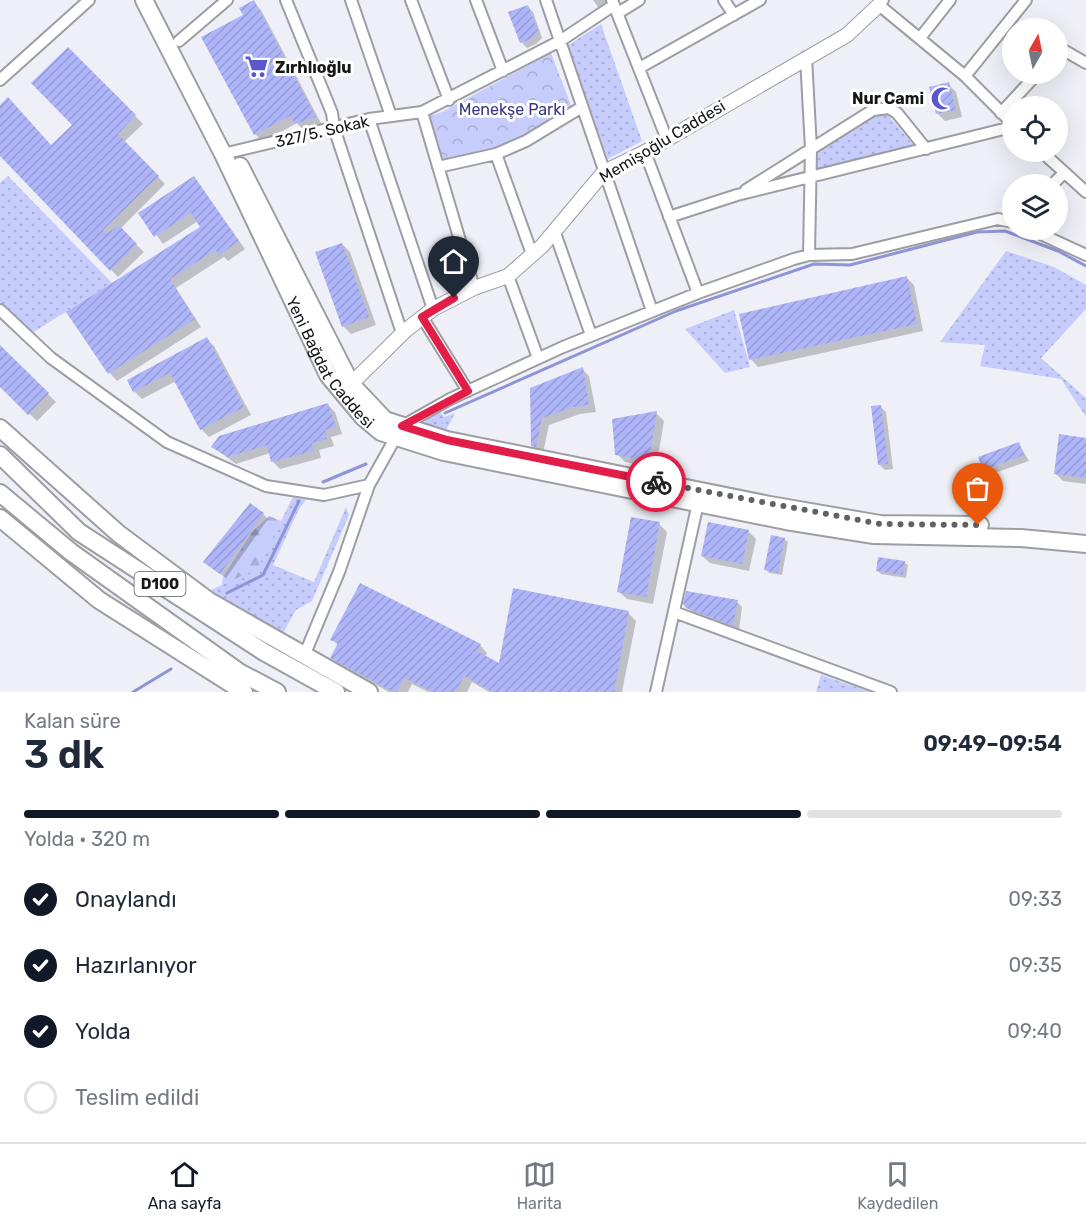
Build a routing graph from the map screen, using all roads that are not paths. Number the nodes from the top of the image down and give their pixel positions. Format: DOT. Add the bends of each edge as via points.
graph roads {
  1 [pos="89,0"];
  2 [pos="144,0"];
  3 [pos="157,0"];
  4 [pos="227,0"];
  5 [pos="286,0"];
  6 [pos="351,0"];
  7 [pos="411,0"];
  8 [pos="476,0"];
  9 [pos="546,0"];
  10 [pos="639,0"];
  11 [pos="724,0"];
  12 [pos="760,0"];
  13 [pos="950,0"];
  14 [pos="1026,0"];
  15 [pos="881,2"];
  16 [pos="614,6"];
  17 [pos="734,15"];
  18 [pos="920,38"];
  19 [pos="179,40"];
  20 [pos="560,41"];
  21 [pos="1068,53"];
  22 [pos="806,57"];
  23 [pos="1086,63"];
  24 [pos="641,68"];
  25 [pos="503,71"];
  26 [pos="965,76"];
  27 [pos="0,80"];
  28 [pos="1028,84"];
  29 [pos="449,100"];
  30 [pos="582,107"];
  31 [pos="422,112"];
  32 [pos="1001,113"];
  33 [pos="391,116"];
  34 [pos="369,119"];
  35 [pos="334,128"];
  36 [pos="1002,128"];
  37 [pos="666,137"];
  38 [pos="811,149"];
  39 [pos="926,149"];
  40 [pos="645,152"];
  41 [pos="228,153"];
  42 [pos="496,154"];
  43 [pos="1052,162"];
  44 [pos="438,166"];
  45 [pos="604,172"];
  46 [pos="1064,173"];
  47 [pos="808,179"];
  48 [pos="1086,192"];
  49 [pos="737,195"];
  50 [pos="669,217"];
  51 [pos="1002,220"];
  52 [pos="555,232"];
  53 [pos="1054,240"];
  54 [pos="532,254"];
  55 [pos="809,255"];
  56 [pos="1086,255"];
  57 [pos="508,276"];
  58 [pos="474,288"];
  59 [pos="698,293"];
  60 [pos="0,310"];
  61 [pos="652,311"];
  62 [pos="428,313"];
  63 [pos="402,333"];
  64 [pos="591,335"];
  65 [pos="538,358"];
  66 [pos="351,384"];
  67 [pos="468,391"];
  68 [pos="0,428"];
  69 [pos="399,432"];
  70 [pos="0,454"];
  71 [pos="369,485"];
  72 [pos="0,493"];
  73 [pos="698,503"];
  74 [pos="0,518"];
  75 [pos="1086,533"];
  76 [pos="1086,544"];
  77 [pos="674,612"];
  78 [pos="304,656"];
  79 [pos="244,692"];
  80 [pos="277,692"];
  81 [pos="336,692"];
  82 [pos="369,692"];
  83 [pos="656,692"];
  84 [pos="891,692"];
  1 -- 27 [label="street"];
  2 -- 41 [label="main road, Yeni Bağdat Caddesi"];
  3 -- 19 [label="main road, Yeni Bağdat Caddesi"];
  4 -- 19 [label="street"];
  5 -- 35 [label="street" via="332,113"];
  6 -- 33 [label="street"];
  7 -- 29 [label="street"];
  8 -- 25 [label="street"];
  9 -- 20 [label="street"];
  10 -- 16 [label="street, 327/5. Sokak"];
  11 -- 17 [label="street"];
  12 -- 17 [label="street"];
  13 -- 18 [label="street"];
  14 -- 26 [label="street"];
  15 -- 18 [label="street"];
  15 -- 22 [label="street, Memişoğlu Caddesi" via="847,34"];
  16 -- 20 [label="street, 327/5. Sokak"];
  16 -- 24 [label="street"];
  17 -- 24 [label="street"];
  18 -- 26 [label="street"];
  19 -- 41 [label="main road, Yeni Bağdat Caddesi"];
  20 -- 25 [label="street, 327/5. Sokak"];
  20 -- 30 [label="street"];
  21 -- 23 [label="street"];
  22 -- 37 [label="street, Memişoğlu Caddesi"];
  22 -- 38 [label="street"];
  24 -- 37 [label="street"];
  25 -- 29 [label="street, 327/5. Sokak"];
  26 -- 32 [label="street"];
  28 -- 32 [label="street"];
  29 -- 31 [label="street, 327/5. Sokak"];
  30 -- 42 [label="street"];
  30 -- 45 [label="street"];
  31 -- 33 [label="street, 327/5. Sokak"];
  31 -- 44 [label="street"];
  33 -- 34 [label="street, 327/5. Sokak"];
  34 -- 35 [label="street, 327/5. Sokak"];
  34 -- 62 [label="street"];
  35 -- 41 [label="street, 327/5. Sokak"];
  35 -- 63 [label="street"];
  36 -- 39 [label="street"];
  37 -- 40 [label="street, Memişoğlu Caddesi"];
  38 -- 39 [label="street" via="873,110 889,108"];
  38 -- 47 [label="street"];
  38 -- 49 [label="street"];
  39 -- 47 [label="street"];
  40 -- 45 [label="street, Memişoğlu Caddesi"];
  40 -- 50 [label="street"];
  41 -- 66 [label="main road, Yeni Bağdat Caddesi"];
  41 -- 69 [label="main road, Yeni Bağdat Caddesi" via="328,375 381,432"];
  42 -- 44 [label="street"];
  42 -- 54 [label="street"];
  43 -- 46 [label="street"];
  44 -- 58 [label="street"];
  45 -- 52 [label="street, Memişoğlu Caddesi"];
  45 -- 61 [label="street"];
  46 -- 48 [label="street"];
  47 -- 49 [label="street"];
  47 -- 55 [label="street"];
  49 -- 50 [label="street"];
  50 -- 59 [label="street"];
  51 -- 55 [label="street" via="852,254"];
  52 -- 54 [label="street, Memişoğlu Caddesi"];
  52 -- 64 [label="street"];
  53 -- 56 [label="street"];
  54 -- 57 [label="street, Memişoğlu Caddesi"];
  55 -- 59 [label="street"];
  57 -- 58 [label="street, Memişoğlu Caddesi"];
  57 -- 65 [label="street"];
  58 -- 62 [label="street, Memişoğlu Caddesi"];
  59 -- 61 [label="street"];
  60 -- 71 [label="street" via="51,358 166,442 266,486 324,495"];
  61 -- 64 [label="street"];
  62 -- 63 [label="street, Memişoğlu Caddesi"];
  62 -- 67 [label="street"];
  63 -- 66 [label="street, Memişoğlu Caddesi"];
  64 -- 65 [label="street"];
  65 -- 67 [label="street"];
  66 -- 69 [label="main road, Yeni Bağdat Caddesi"];
  67 -- 69 [label="street"];
  68 -- 78 [label="main road" via="119,534 209,601"];
  69 -- 71 [label="street"];
  69 -- 73 [label="main road, Yeni Bağdat Caddesi" via="444,452"];
  69 -- 75 [label="main road, Yeni Bağdat Caddesi" via="880,524 955,524"];
  70 -- 81 [label="main road, D100" via="79,532 264,651"];
  71 -- 78 [label="street"];
  72 -- 80 [label="main road, D100" via="71,552 239,672"];
  73 -- 76 [label="main road, Yeni Bağdat Caddesi" via="874,535"];
  73 -- 77 [label="street"];
  74 -- 79 [label="main road" via="99,600"];
  77 -- 83 [label="street"];
  77 -- 84 [label="street"];
  78 -- 82 [label="main road"];
}
